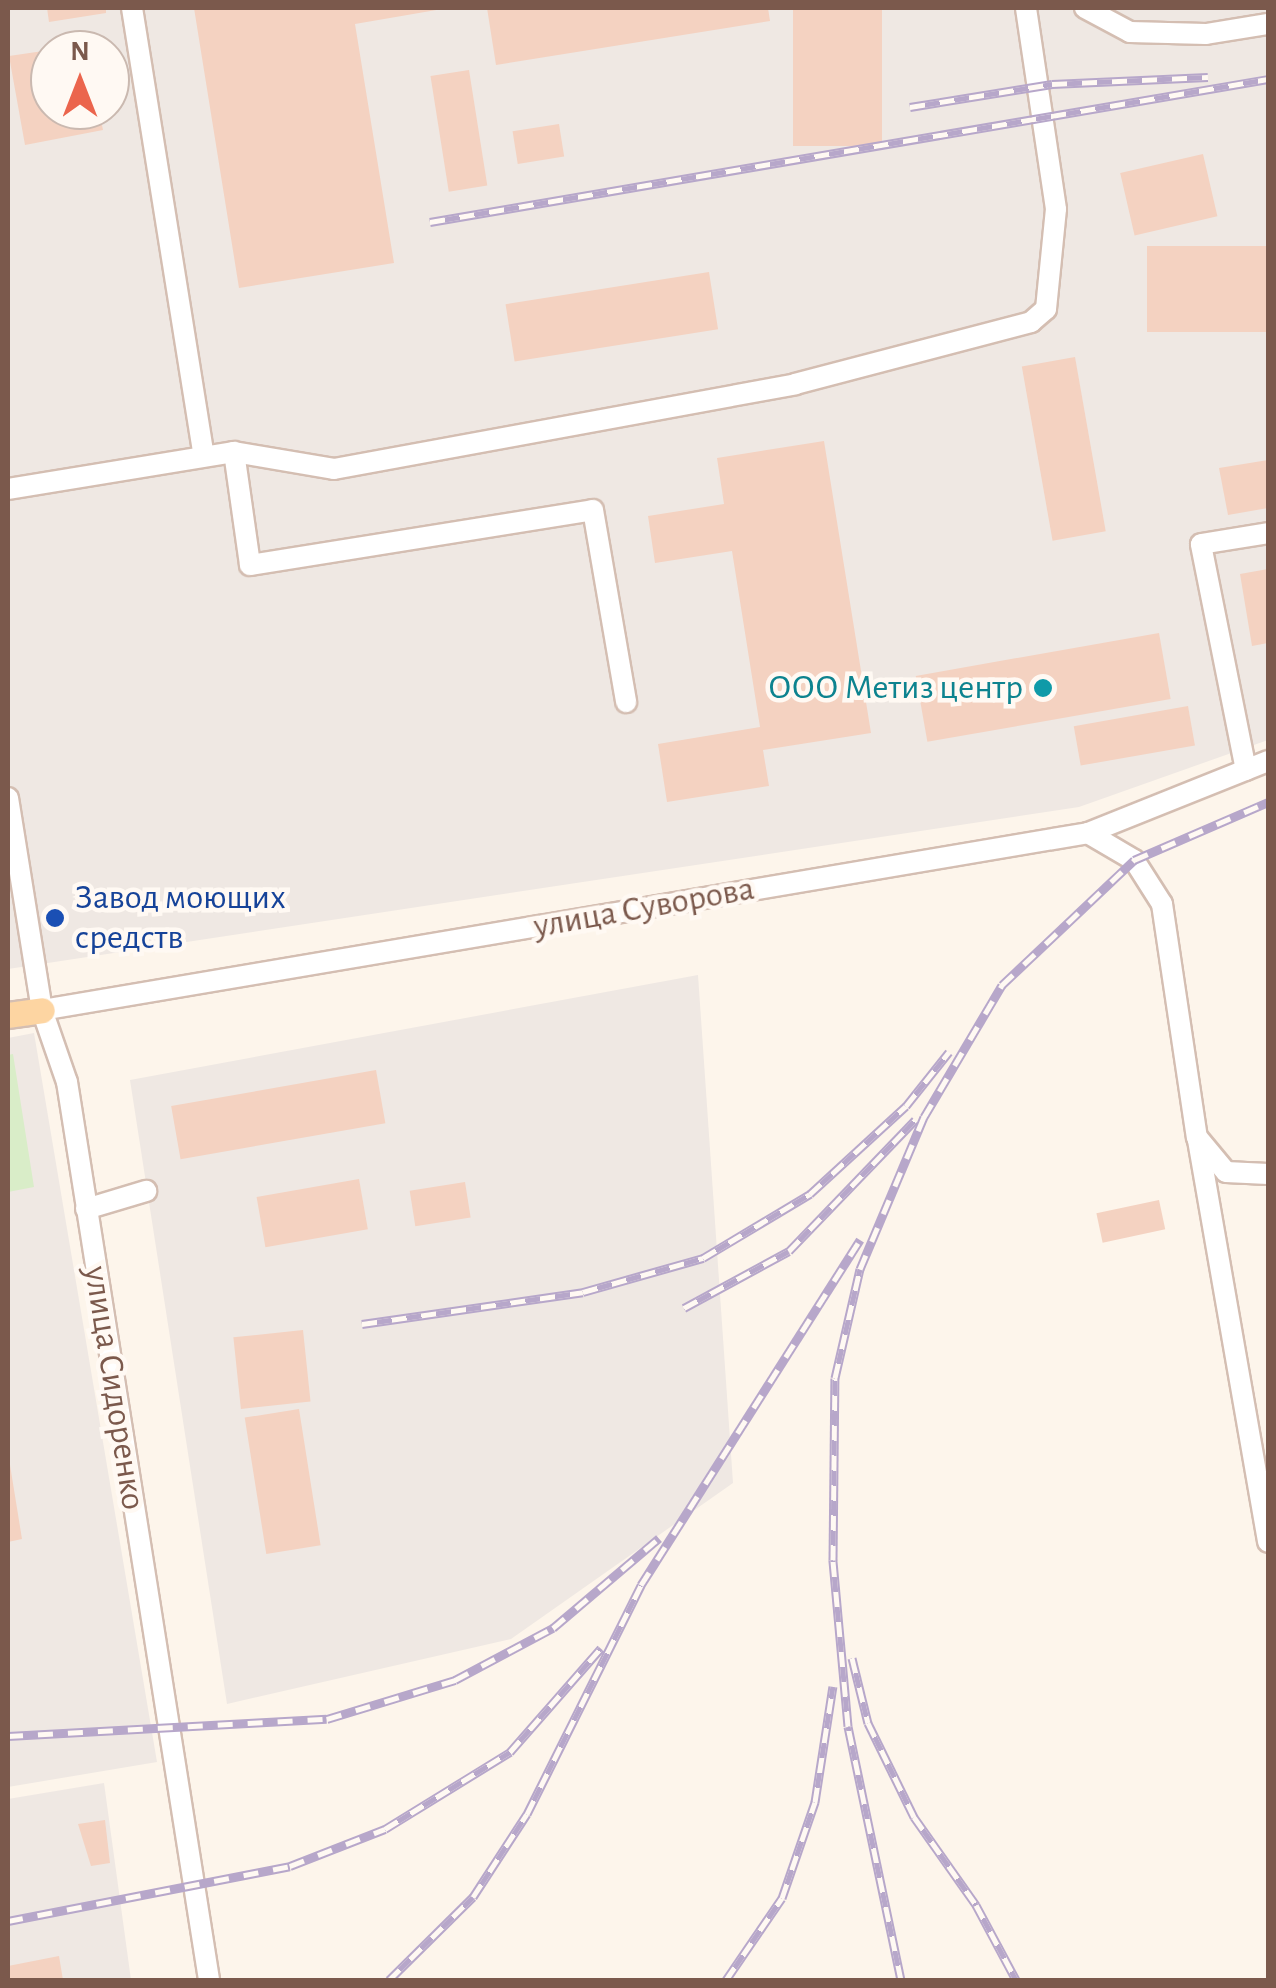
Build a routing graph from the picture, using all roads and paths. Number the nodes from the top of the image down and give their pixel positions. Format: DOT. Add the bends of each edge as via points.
graph roads {
  1 [pos="132,8"];
  2 [pos="1026,8"];
  3 [pos="1085,8"];
  4 [pos="1268,24"];
  5 [pos="234,452"];
  6 [pos="204,456"];
  7 [pos="8,488"];
  8 [pos="1268,532"];
  9 [pos="626,702"];
  10 [pos="1268,761"];
  11 [pos="1246,770"];
  12 [pos="8,798"];
  13 [pos="1088,834"];
  14 [pos="42,1010"];
  15 [pos="8,1015"];
  16 [pos="1197,1138"];
  17 [pos="1268,1174"];
  18 [pos="146,1191"];
  19 [pos="86,1209"];
  20 [pos="1268,1542"];
  21 [pos="209,1980"];
  1 -- 6 [label="street"];
  2 -- 5 [label="street" via="1056,209 1046,309 1031,322 795,384 334,469"];
  3 -- 4 [label="street" via="1130,32 1206,34"];
  5 -- 6 [label="street"];
  5 -- 9 [label="street" via="250,566 594,510"];
  6 -- 7 [label="street"];
  8 -- 11 [label="street" via="1202,544"];
  10 -- 11 [label="street, улица Суворова"];
  11 -- 13 [label="street, улица Суворова"];
  12 -- 14 [label="street, улица Сидоренко"];
  13 -- 14 [label="street, улица Суворова"];
  13 -- 16 [label="street" via="1134,860 1162,904"];
  14 -- 15 [label="main road, улица Суворова"];
  14 -- 19 [label="street, улица Сидоренко" via="67,1082"];
  16 -- 17 [label="street" via="1226,1172"];
  16 -- 20 [label="street"];
  18 -- 19 [label="street"];
  19 -- 21 [label="street, улица Сидоренко"];
}
